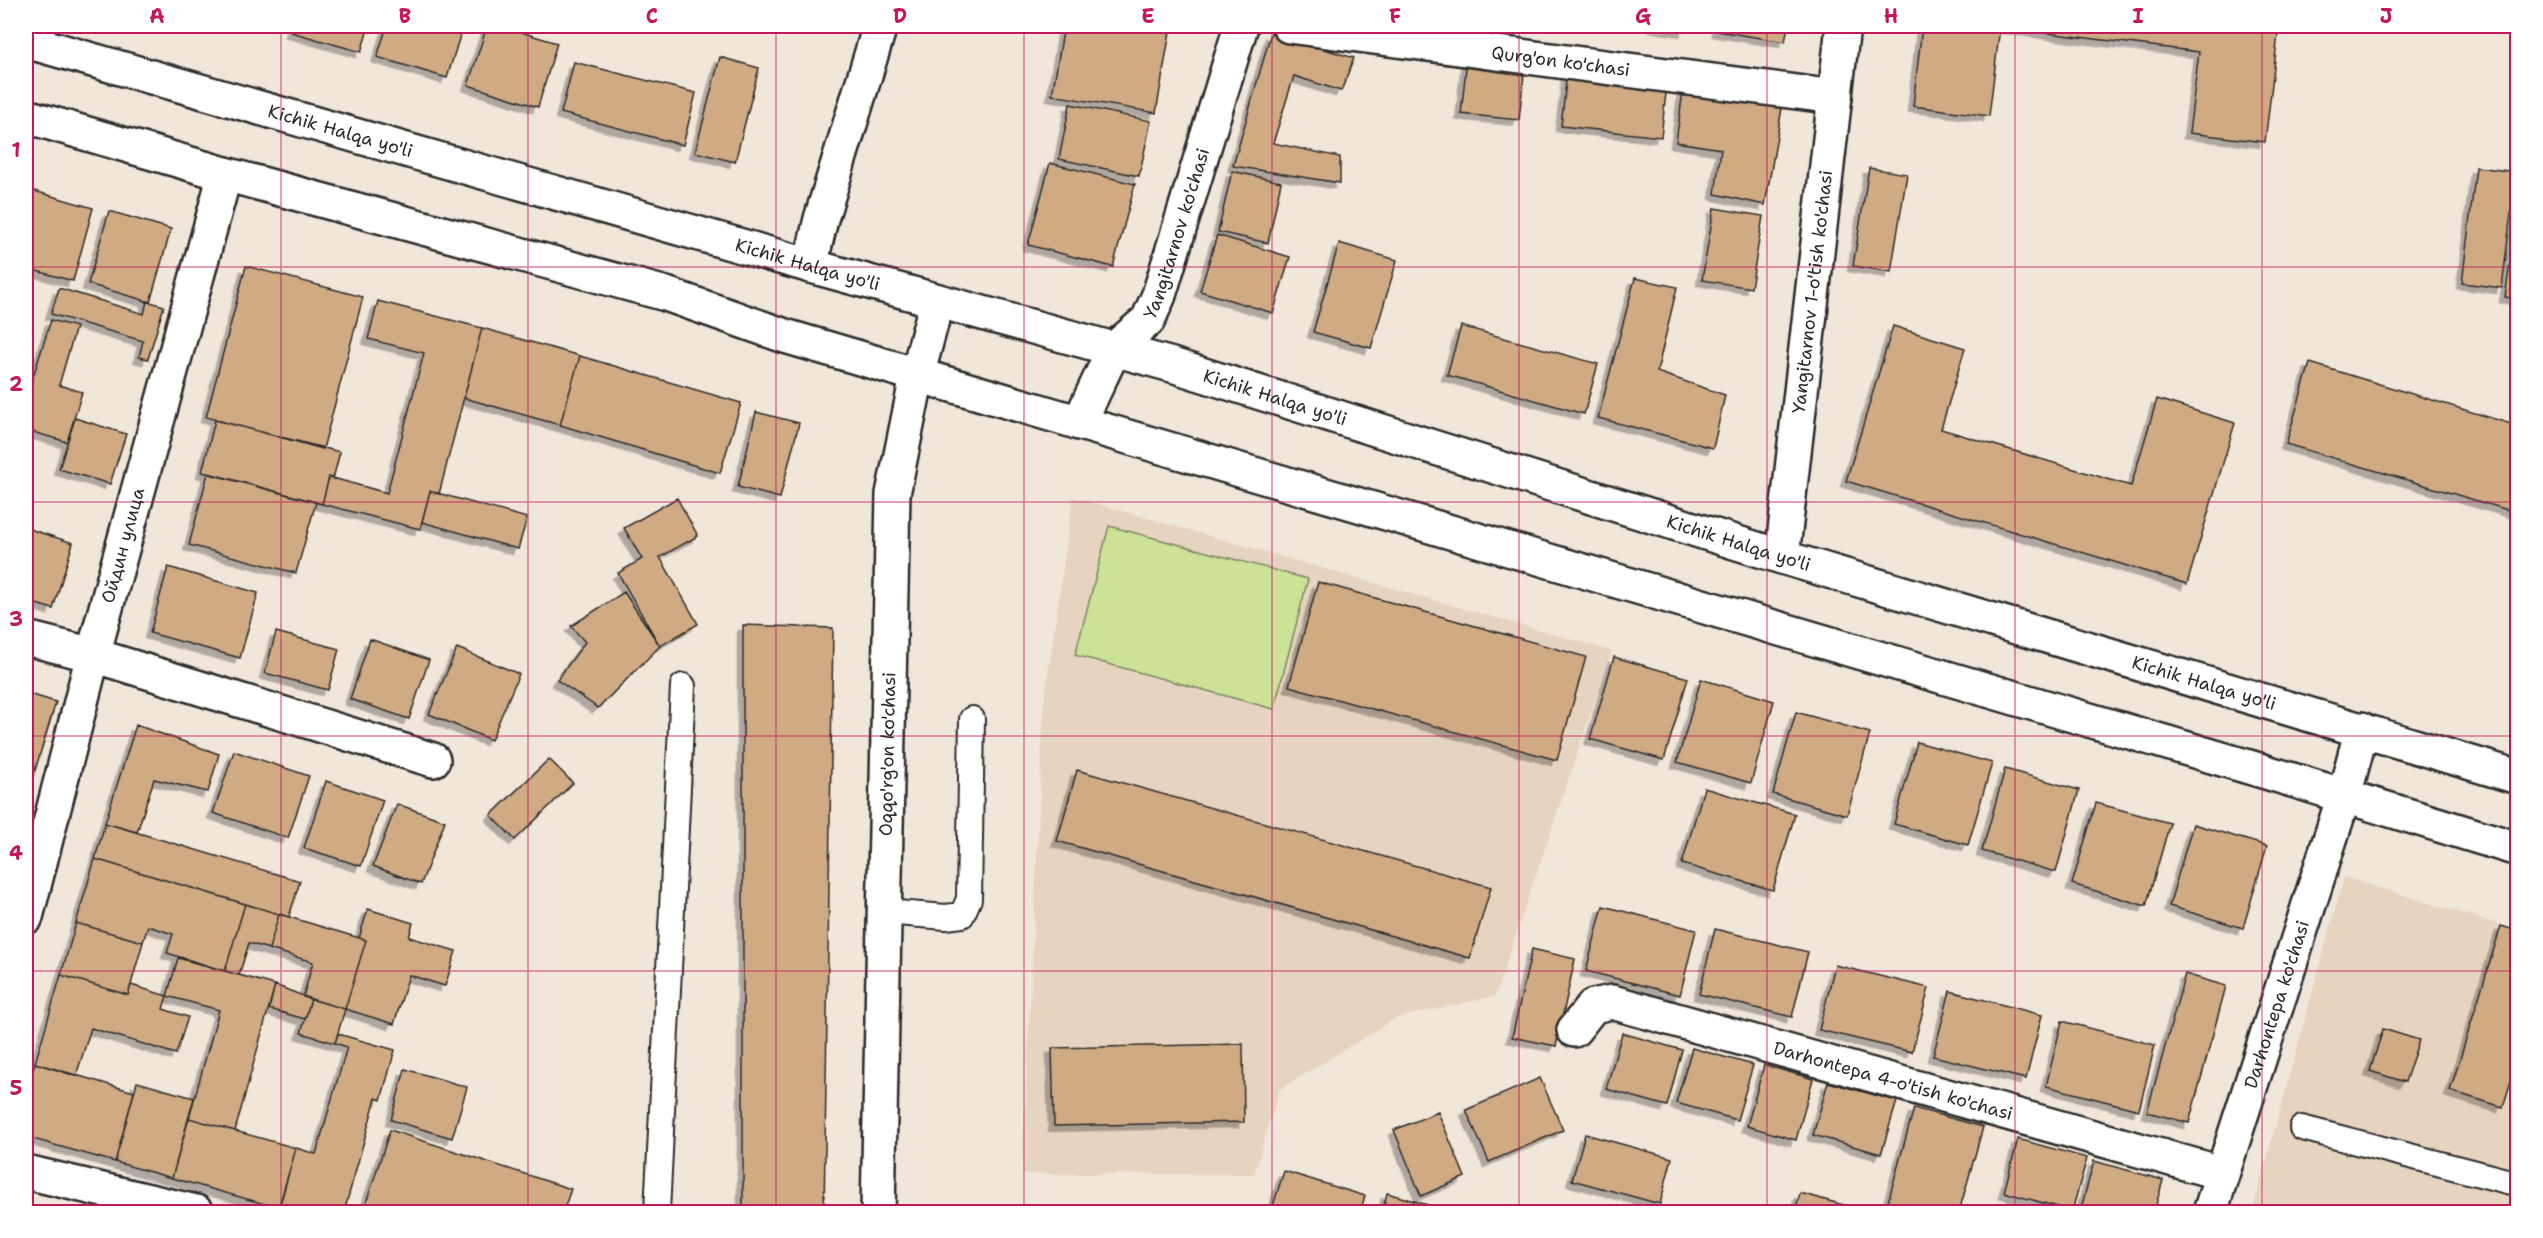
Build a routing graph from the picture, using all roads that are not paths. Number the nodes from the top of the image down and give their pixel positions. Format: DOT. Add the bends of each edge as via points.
graph roads {
  1 [pos="880,26"];
  2 [pos="1241,26"];
  3 [pos="1289,26"];
  4 [pos="1843,26"];
  5 [pos="26,41"];
  6 [pos="1835,97"];
  7 [pos="26,116"];
  8 [pos="225,174"];
  9 [pos="810,266"];
  10 [pos="937,301"];
  11 [pos="1114,349"];
  12 [pos="917,376"];
  13 [pos="1079,423"];
  14 [pos="1782,557"];
  15 [pos="26,638"];
  16 [pos="93,655"];
  17 [pos="683,686"];
  18 [pos="972,719"];
  19 [pos="2362,729"];
  20 [pos="432,760"];
  21 [pos="2517,777"];
  22 [pos="2344,796"];
  23 [pos="2517,849"];
  24 [pos="884,912"];
  25 [pos="26,917"];
  26 [pos="1574,1030"];
  27 [pos="2302,1128"];
  28 [pos="26,1172"];
  29 [pos="2221,1173"];
  30 [pos="2517,1184"];
  31 [pos="196,1212"];
  32 [pos="657,1212"];
  33 [pos="878,1212"];
  34 [pos="2210,1212"];
  1 -- 9 [label="main road"];
  2 -- 11 [label="main road, Yangitarnov ko'chasi" via="1159,295 1148,320"];
  3 -- 6 [label="main road, Qurg'on ko'chasi"];
  4 -- 6 [label="main road, Yangitarnov 1-o'tish ko'chasi"];
  5 -- 9 [label="main road, Kichik Halqa yo'li"];
  6 -- 14 [label="main road, Yangitarnov 1-o'tish ko'chasi"];
  7 -- 8 [label="main road"];
  8 -- 12 [label="main road" via="666,294"];
  8 -- 16 [label="main road, Ойдин улица"];
  9 -- 10 [label="main road, Kichik Halqa yo'li"];
  10 -- 11 [label="main road, Kichik Halqa yo'li"];
  10 -- 12 [label="main road, Oqqo'rg'on ko'chasi"];
  11 -- 13 [label="main road, Yangitarnov ko'chasi"];
  11 -- 14 [label="main road, Kichik Halqa yo'li"];
  12 -- 13 [label="main road"];
  12 -- 24 [label="main road, Oqqo'rg'on ko'chasi" via="893,494"];
  13 -- 22 [label="main road"];
  14 -- 19 [label="main road, Kichik Halqa yo'li"];
  15 -- 16 [label="main road"];
  16 -- 20 [label="main road"];
  16 -- 25 [label="main road, Ойдин улица"];
  17 -- 32 [label="lane"];
  18 -- 24 [label="lane" via="969,898 962,915"];
  19 -- 21 [label="main road, Kichik Halqa yo'li"];
  19 -- 22 [label="main road, Darhontepa ko'chasi"];
  22 -- 23 [label="main road"];
  22 -- 29 [label="main road, Darhontepa ko'chasi"];
  24 -- 33 [label="main road, Oqqo'rg'on ko'chasi"];
  26 -- 29 [label="main road, Darhontepa 4-o'tish ko'chasi" via="1593,1006 1612,1002"];
  27 -- 30 [label="lane"];
  28 -- 31 [label="main road"];
  29 -- 34 [label="main road, Darhontepa ko'chasi"];
}
